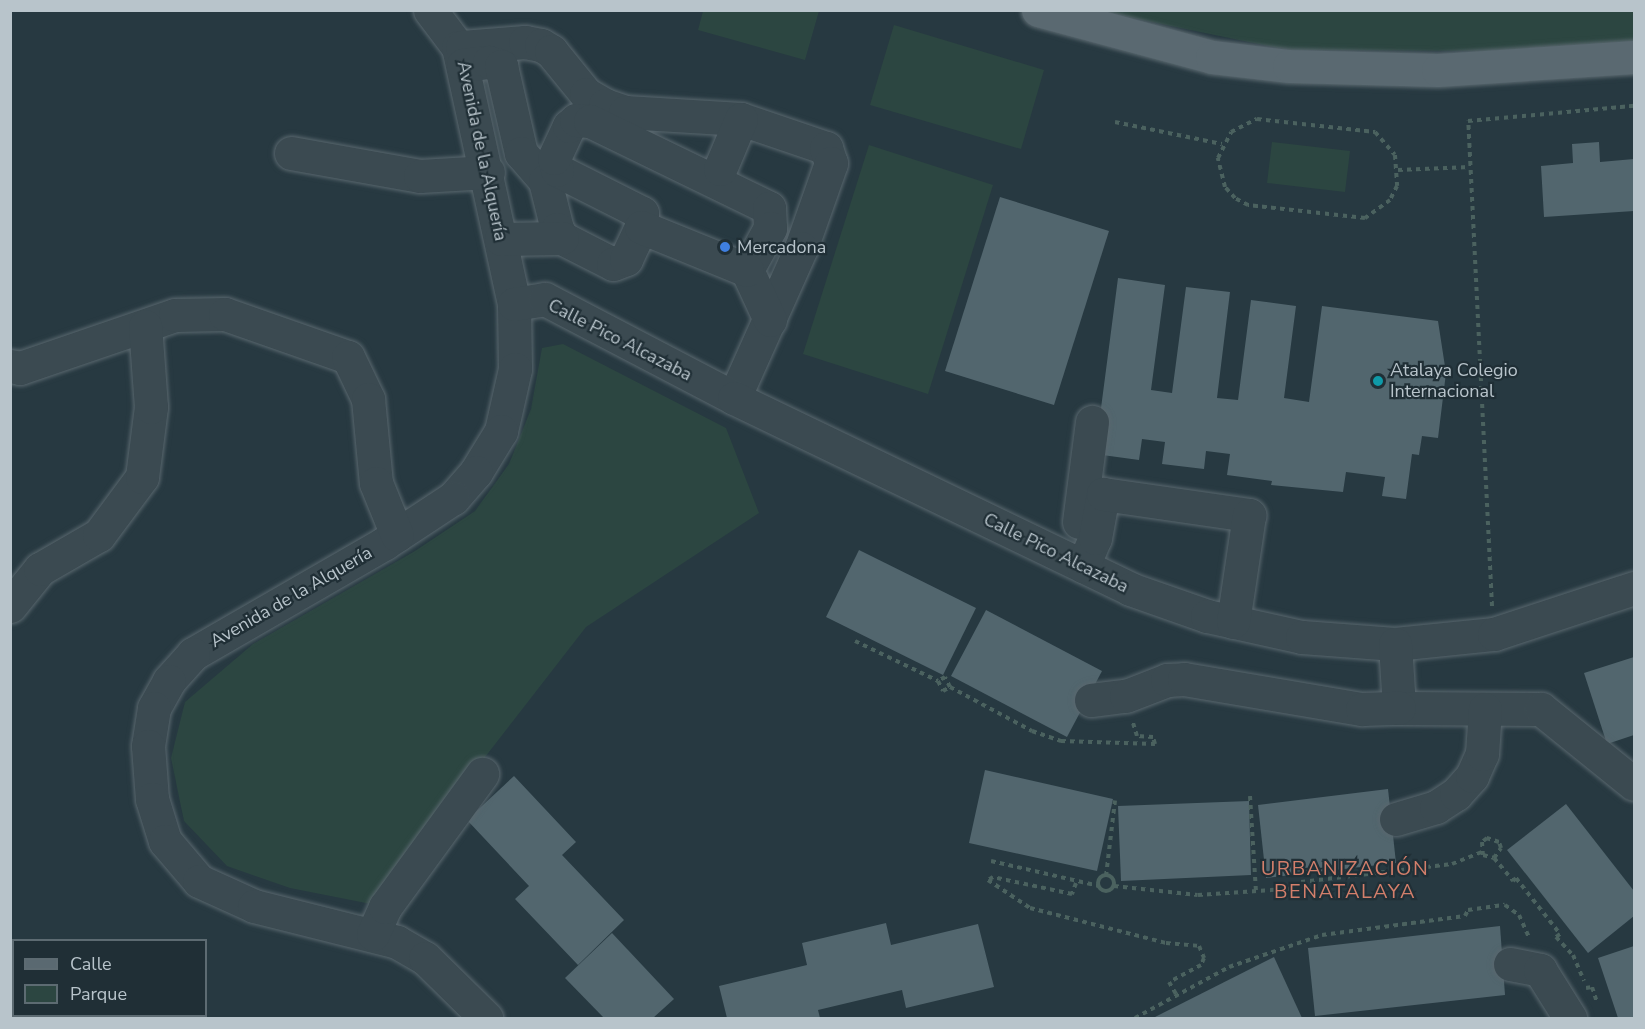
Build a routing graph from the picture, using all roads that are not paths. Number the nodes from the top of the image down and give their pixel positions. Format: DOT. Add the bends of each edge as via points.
graph roads {
  1 [pos="1038,10"];
  2 [pos="447,31"];
  3 [pos="1635,57"];
  4 [pos="636,133"];
  5 [pos="731,143"];
  6 [pos="291,153"];
  7 [pos="488,172"];
  8 [pos="559,187"];
  9 [pos="641,226"];
  10 [pos="562,238"];
  11 [pos="501,239"];
  12 [pos="747,270"];
  13 [pos="514,304"];
  14 [pos="770,320"];
  15 [pos="145,326"];
  16 [pos="10,366"];
  17 [pos="734,398"];
  18 [pos="1092,422"];
  19 [pos="397,535"];
  20 [pos="1074,562"];
  21 [pos="1635,588"];
  22 [pos="10,606"];
  23 [pos="1233,622"];
  24 [pos="1395,644"];
  25 [pos="1091,700"];
  26 [pos="1398,708"];
  27 [pos="1485,709"];
  28 [pos="482,774"];
  29 [pos="1635,784"];
  30 [pos="1396,819"];
  31 [pos="373,934"];
  32 [pos="1525,967"];
  33 [pos="1585,1013"];
  34 [pos="486,1018"];
  1 -- 3 [label="main road" via="1212,57 1289,66 1438,70"];
  2 -- 5 [label="street" via="541,45 551,51 586,94 605,105"];
  2 -- 7 [label="street, Avenida de la Alquería"];
  2 -- 8 [label="street" via="489,62 501,66 521,153 545,181"];
  4 -- 5 [label="street" via="648,130"];
  5 -- 14 [label="street" via="822,145 831,158 801,248"];
  6 -- 7 [label="street" via="420,176"];
  7 -- 11 [label="street, Avenida de la Alquería"];
  8 -- 9 [label="street" via="642,213"];
  8 -- 10 [label="street" via="554,220"];
  8 -- 12 [label="street" via="554,158 569,126 586,119 769,208 770,228"];
  9 -- 10 [label="street" via="620,264"];
  9 -- 12 [label="street"];
  10 -- 11 [label="street"];
  11 -- 13 [label="street, Avenida de la Alquería"];
  12 -- 14 [label="street"];
  13 -- 17 [label="street, Calle Pico Alcazaba" via="545,299"];
  13 -- 19 [label="street, Avenida de la Alquería" via="515,369 501,431 476,472 453,498"];
  14 -- 17 [label="street"];
  15 -- 16 [label="street" via="20,368"];
  15 -- 19 [label="street" via="175,315 225,314 348,357 368,399 376,483"];
  15 -- 22 [label="street" via="151,407 142,477 99,535 40,569"];
  17 -- 20 [label="street, Calle Pico Alcazaba"];
  18 -- 20 [label="street"];
  19 -- 31 [label="street, Avenida de la Alquería" via="193,654 169,681 154,708 148,746 152,799 165,841 199,881 254,906"];
  20 -- 23 [label="street, Calle Pico Alcazaba" via="1130,589"];
  20 -- 23 [label="street" via="1095,538 1102,494 1249,514"];
  21 -- 24 [label="street, Calle Pico Alcazaba" via="1494,634"];
  23 -- 24 [label="street, Calle Pico Alcazaba" via="1302,637"];
  24 -- 26 [label="street"];
  25 -- 26 [label="street" via="1126,696 1167,680 1184,679 1362,709"];
  26 -- 27 [label="street"];
  27 -- 29 [label="street" via="1541,709"];
  27 -- 30 [label="street" via="1482,754 1472,776 1456,794 1436,807"];
  28 -- 31 [label="street" via="386,907"];
  31 -- 34 [label="street, Avenida de la Alquería" via="425,958"];
  32 -- 33 [label="street"];
}
